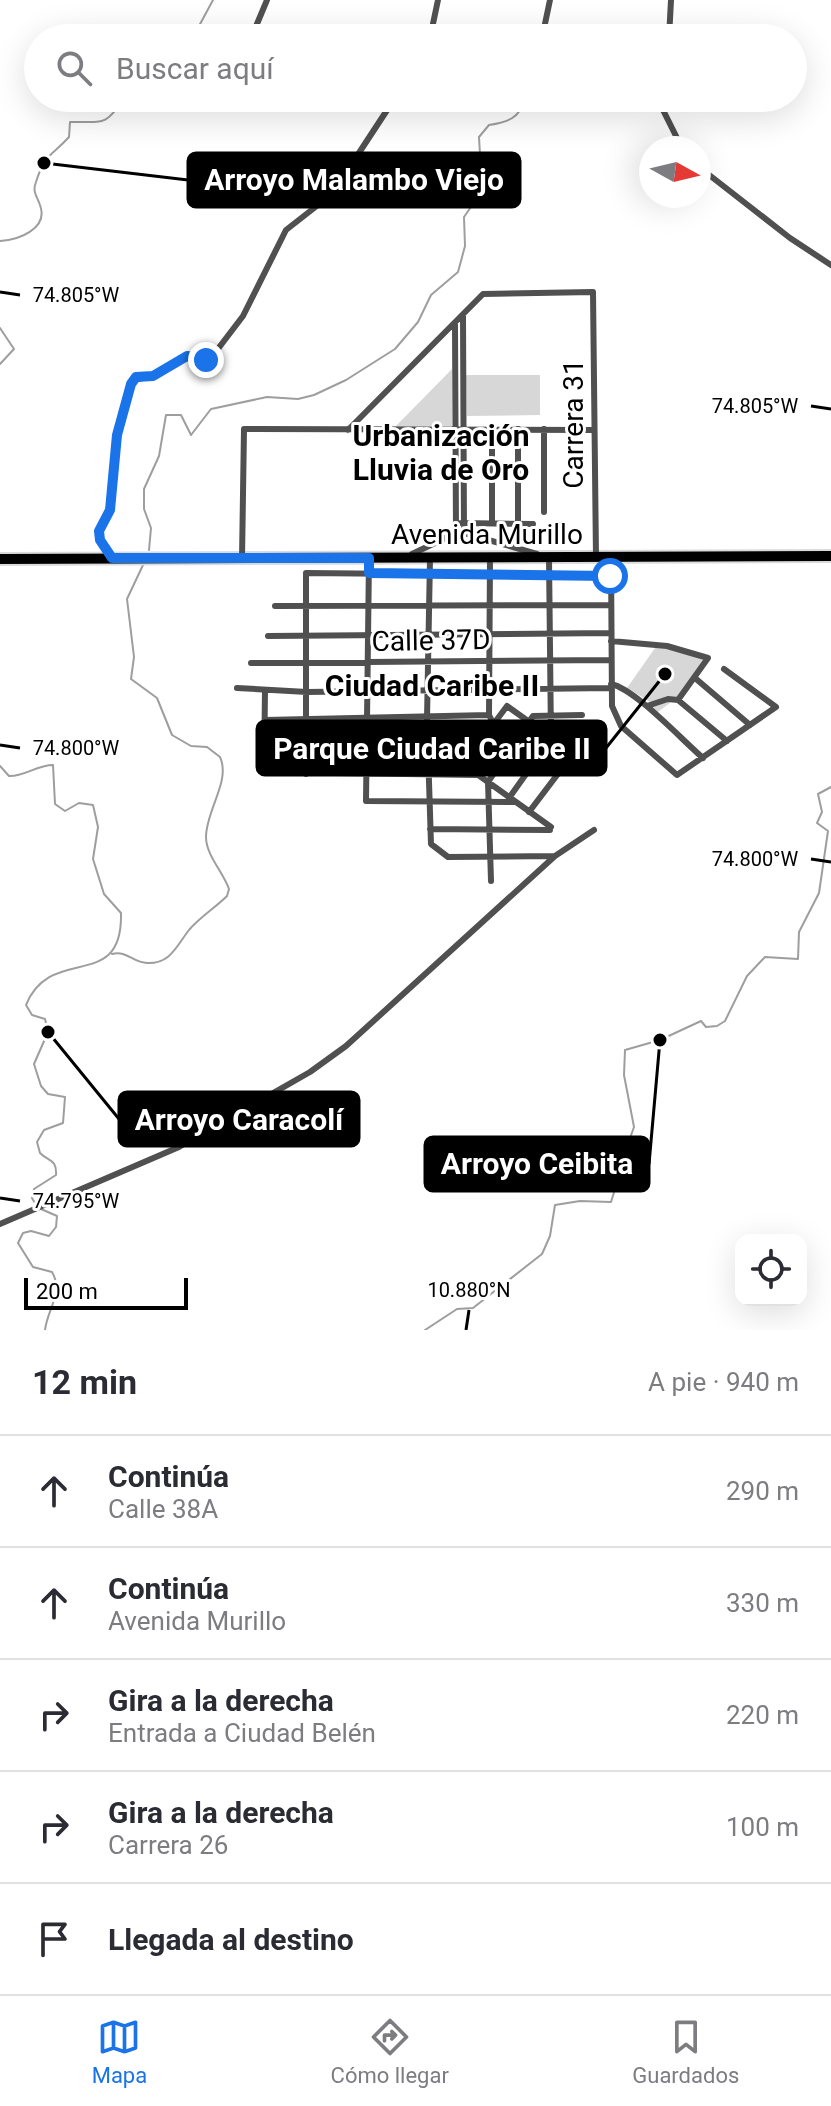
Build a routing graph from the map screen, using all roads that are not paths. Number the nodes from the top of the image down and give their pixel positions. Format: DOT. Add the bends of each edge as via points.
graph roads {
  1 [pos="267,0"];
  2 [pos="438,0"];
  3 [pos="550,0"];
  4 [pos="671,0"];
  5 [pos="254,24"];
  6 [pos="433,24"];
  7 [pos="545,24"];
  8 [pos="670,24"];
  9 [pos="386,112"];
  10 [pos="664,112"];
  11 [pos="676,136"];
  12 [pos="711,176"];
  13 [pos="831,265"];
  14 [pos="463,316"];
  15 [pos="455,325"];
  16 [pos="518,429"];
  17 [pos="544,429"];
  18 [pos="348,430"];
  19 [pos="460,430"];
  20 [pos="492,430"];
  21 [pos="594,430"];
  22 [pos="544,512"];
  23 [pos="460,523"];
  24 [pos="492,523"];
  25 [pos="518,524"];
  26 [pos="533,524"];
  27 [pos="460,533"];
  28 [pos="831,556"];
  29 [pos="112,558"];
  30 [pos="369,558"];
  31 [pos="405,558"];
  32 [pos="430,558"];
  33 [pos="490,558"];
  34 [pos="547,558"];
  35 [pos="596,558"];
  36 [pos="611,558"];
  37 [pos="0,559"];
  38 [pos="242,559"];
  39 [pos="369,573"];
  40 [pos="490,573"];
  41 [pos="430,574"];
  42 [pos="550,574"];
  43 [pos="610,576"];
  44 [pos="610,605"];
  45 [pos="275,606"];
  46 [pos="550,606"];
  47 [pos="306,607"];
  48 [pos="369,607"];
  49 [pos="430,607"];
  50 [pos="490,607"];
  51 [pos="551,633"];
  52 [pos="430,634"];
  53 [pos="490,634"];
  54 [pos="369,635"];
  55 [pos="268,636"];
  56 [pos="306,636"];
  57 [pos="611,637"];
  58 [pos="611,660"];
  59 [pos="490,661"];
  60 [pos="551,661"];
  61 [pos="368,662"];
  62 [pos="429,662"];
  63 [pos="251,663"];
  64 [pos="307,663"];
  65 [pos="724,669"];
  66 [pos="695,678"];
  67 [pos="611,686"];
  68 [pos="237,688"];
  69 [pos="490,689"];
  70 [pos="551,689"];
  71 [pos="265,690"];
  72 [pos="368,691"];
  73 [pos="428,691"];
  74 [pos="307,692"];
  75 [pos="678,700"];
  76 [pos="647,706"];
  77 [pos="489,715"];
  78 [pos="551,715"];
  79 [pos="582,715"];
  80 [pos="367,719"];
  81 [pos="427,719"];
  82 [pos="265,720"];
  83 [pos="308,720"];
  84 [pos="528,721"];
  85 [pos="494,725"];
  86 [pos="750,725"];
  87 [pos="551,739"];
  88 [pos="727,741"];
  89 [pos="428,746"];
  90 [pos="264,747"];
  91 [pos="306,748"];
  92 [pos="367,748"];
  93 [pos="573,754"];
  94 [pos="703,758"];
  95 [pos="463,765"];
  96 [pos="595,770"];
  97 [pos="306,774"];
  98 [pos="367,775"];
  99 [pos="428,775"];
  100 [pos="477,775"];
  101 [pos="488,782"];
  102 [pos="512,800"];
  103 [pos="428,802"];
  104 [pos="488,802"];
  105 [pos="529,812"];
  106 [pos="430,829"];
  107 [pos="490,830"];
  108 [pos="594,830"];
  109 [pos="555,856"];
  110 [pos="491,857"];
  111 [pos="491,881"];
  112 [pos="0,1224"];
  1 -- 5 [label="street"];
  2 -- 6 [label="street"];
  3 -- 7 [label="street"];
  4 -- 8 [label="street"];
  9 -- 29 [label="street" via="332,194 286,230 243,316 211,358 187,356 131,384 121,412 110,510 99,531"];
  10 -- 11 [label="street"];
  12 -- 13 [label="street"];
  14 -- 15 [label="street"];
  14 -- 19 [label="street"];
  14 -- 21 [label="street, Carrera 31" via="483,294 595,294"];
  15 -- 18 [label="street"];
  15 -- 19 [label="street"];
  16 -- 17 [label="street"];
  16 -- 20 [label="street"];
  16 -- 25 [label="street"];
  17 -- 21 [label="street"];
  17 -- 22 [label="street"];
  18 -- 19 [label="street"];
  18 -- 38 [label="street" via="244,429"];
  19 -- 20 [label="street"];
  19 -- 23 [label="street"];
  20 -- 24 [label="street"];
  21 -- 35 [label="street, Carrera 31"];
  23 -- 24 [label="street"];
  23 -- 27 [label="street"];
  24 -- 25 [label="street"];
  25 -- 26 [label="street"];
  27 -- 31 [label="street"];
  27 -- 34 [label="street"];
  28 -- 36 [label="main road, Avenida Murillo"];
  29 -- 37 [label="main road, Avenida Murillo"];
  29 -- 38 [label="main road, Avenida Murillo"];
  30 -- 31 [label="main road, Avenida Murillo"];
  30 -- 38 [label="main road, Avenida Murillo"];
  30 -- 39 [label="street"];
  31 -- 32 [label="main road, Avenida Murillo"];
  32 -- 33 [label="main road, Avenida Murillo"];
  32 -- 41 [label="street"];
  33 -- 34 [label="main road, Avenida Murillo"];
  33 -- 40 [label="street"];
  34 -- 35 [label="main road, Avenida Murillo"];
  34 -- 42 [label="street"];
  35 -- 36 [label="main road, Avenida Murillo"];
  36 -- 43 [label="street"];
  39 -- 41 [label="street"];
  39 -- 47 [label="street" via="306,573"];
  39 -- 48 [label="street"];
  40 -- 41 [label="street"];
  40 -- 42 [label="street"];
  40 -- 50 [label="street"];
  41 -- 49 [label="street"];
  42 -- 43 [label="street"];
  42 -- 46 [label="street"];
  43 -- 44 [label="street"];
  44 -- 46 [label="street"];
  44 -- 57 [label="street"];
  45 -- 47 [label="street"];
  46 -- 50 [label="street"];
  46 -- 51 [label="street"];
  47 -- 48 [label="street"];
  47 -- 56 [label="street"];
  48 -- 49 [label="street"];
  48 -- 54 [label="street"];
  49 -- 50 [label="street"];
  49 -- 52 [label="street"];
  50 -- 53 [label="street"];
  51 -- 53 [label="street"];
  51 -- 57 [label="street"];
  51 -- 60 [label="street"];
  52 -- 53 [label="street"];
  52 -- 54 [label="street"];
  52 -- 62 [label="street"];
  53 -- 59 [label="street"];
  54 -- 56 [label="street"];
  54 -- 61 [label="street"];
  55 -- 56 [label="street"];
  56 -- 64 [label="street"];
  57 -- 58 [label="street"];
  57 -- 66 [label="street" via="708,658"];
  58 -- 60 [label="street, Calle 37D"];
  58 -- 67 [label="street"];
  59 -- 60 [label="street, Calle 37D"];
  59 -- 62 [label="street, Calle 37D"];
  59 -- 69 [label="street"];
  60 -- 70 [label="street"];
  61 -- 62 [label="street, Calle 37D"];
  61 -- 64 [label="street, Calle 37D"];
  61 -- 72 [label="street"];
  62 -- 73 [label="street"];
  63 -- 64 [label="street, Calle 37D"];
  64 -- 74 [label="street"];
  65 -- 86 [label="street" via="776,707"];
  66 -- 75 [label="street"];
  66 -- 86 [label="street"];
  67 -- 70 [label="street"];
  67 -- 76 [label="street"];
  67 -- 94 [label="street" via="614,712 631,737 677,775"];
  68 -- 71 [label="street"];
  69 -- 70 [label="street"];
  69 -- 73 [label="street"];
  69 -- 77 [label="street"];
  70 -- 78 [label="street"];
  71 -- 74 [label="street"];
  71 -- 82 [label="street"];
  72 -- 73 [label="street"];
  72 -- 74 [label="street"];
  72 -- 80 [label="street"];
  73 -- 81 [label="street"];
  74 -- 83 [label="street"];
  75 -- 76 [label="street"];
  75 -- 88 [label="street"];
  76 -- 94 [label="street"];
  77 -- 81 [label="street"];
  77 -- 85 [label="street"];
  78 -- 79 [label="street"];
  78 -- 84 [label="street"];
  78 -- 87 [label="street"];
  80 -- 81 [label="street"];
  80 -- 83 [label="street"];
  80 -- 92 [label="street"];
  81 -- 89 [label="street"];
  82 -- 83 [label="street"];
  82 -- 90 [label="street"];
  83 -- 91 [label="street"];
  84 -- 85 [label="street" via="507,706"];
  84 -- 101 [label="street"];
  85 -- 95 [label="street"];
  86 -- 88 [label="street"];
  87 -- 93 [label="street"];
  87 -- 102 [label="street"];
  88 -- 94 [label="street"];
  89 -- 92 [label="street"];
  89 -- 95 [label="street" via="439,747"];
  89 -- 99 [label="street"];
  90 -- 91 [label="street"];
  90 -- 97 [label="street" via="264,772"];
  91 -- 92 [label="street"];
  91 -- 97 [label="street"];
  92 -- 98 [label="street"];
  93 -- 96 [label="street"];
  93 -- 105 [label="street"];
  95 -- 100 [label="street"];
  97 -- 98 [label="street"];
  98 -- 99 [label="street"];
  98 -- 103 [label="street" via="366,801"];
  99 -- 100 [label="street"];
  99 -- 103 [label="street"];
  100 -- 101 [label="street"];
  101 -- 102 [label="street"];
  101 -- 104 [label="street"];
  102 -- 104 [label="street"];
  102 -- 105 [label="street"];
  103 -- 104 [label="street"];
  103 -- 106 [label="street"];
  104 -- 107 [label="street"];
  105 -- 107 [label="street" via="551,829"];
  106 -- 107 [label="street"];
  106 -- 110 [label="street" via="435,849 448,857"];
  107 -- 110 [label="street"];
  108 -- 109 [label="street"];
  109 -- 110 [label="street"];
  109 -- 112 [label="street" via="346,1046 310,1072 179,1147"];
  110 -- 111 [label="street"];
}
